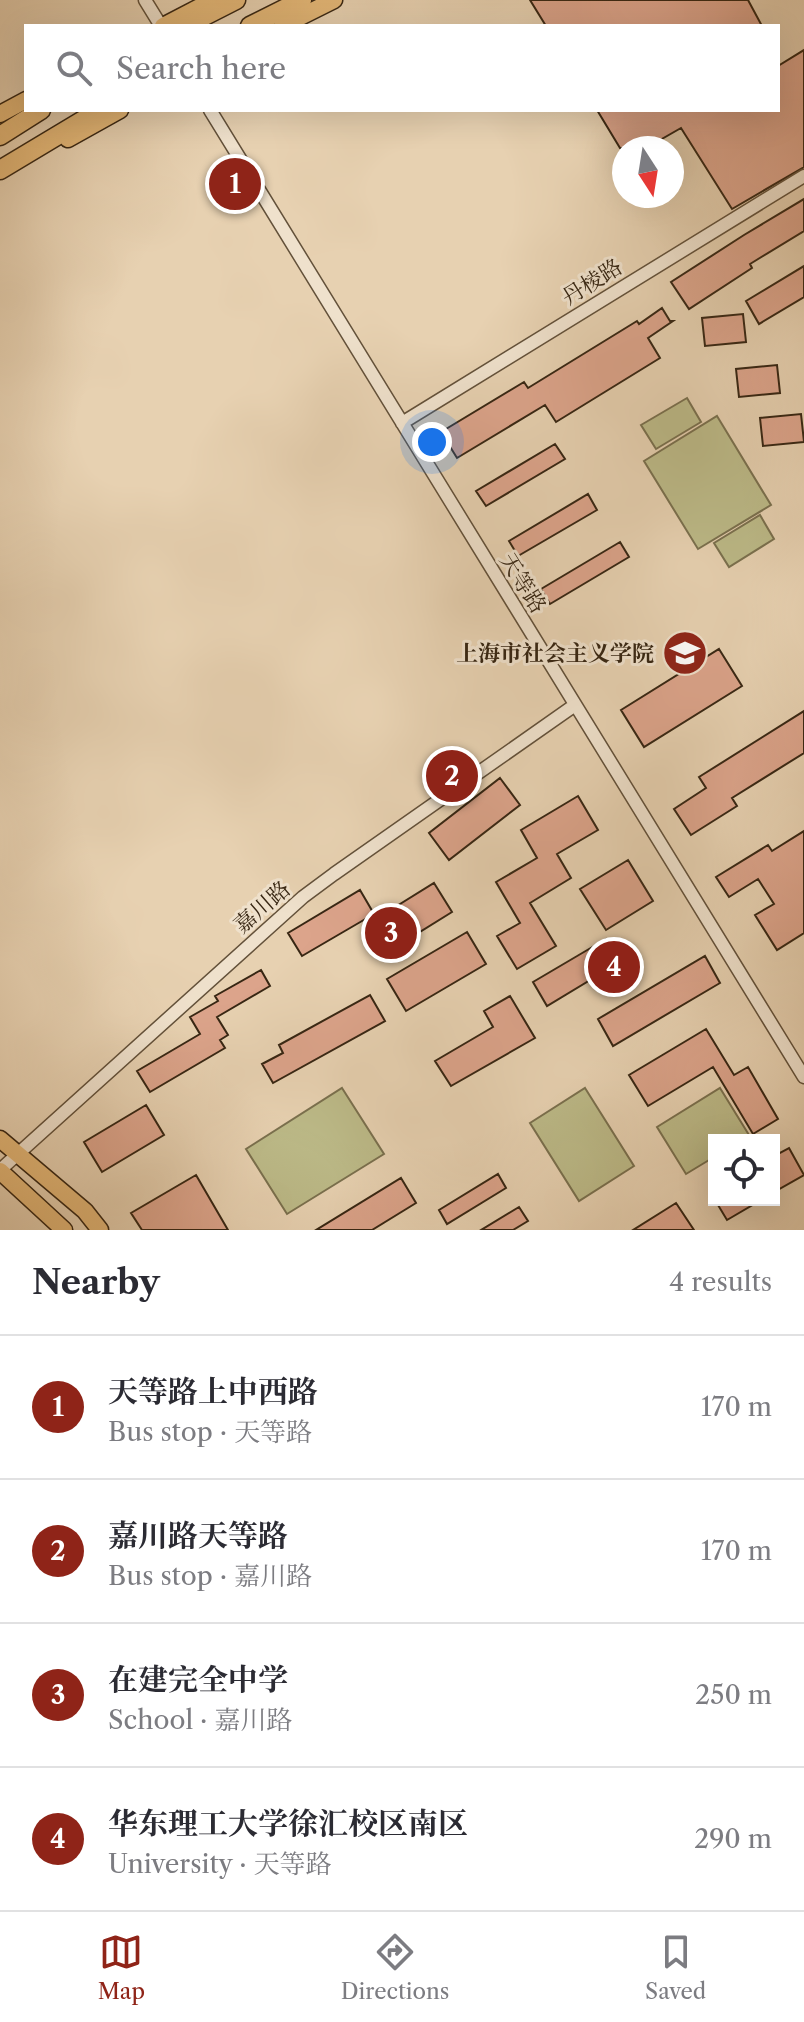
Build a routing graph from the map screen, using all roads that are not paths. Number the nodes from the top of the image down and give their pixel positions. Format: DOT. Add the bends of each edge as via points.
graph roads {
  1 [pos="145,0"];
  2 [pos="213,0"];
  3 [pos="236,0"];
  4 [pos="302,0"];
  5 [pos="334,0"];
  6 [pos="161,24"];
  7 [pos="166,24"];
  8 [pos="189,24"];
  9 [pos="254,24"];
  10 [pos="286,24"];
  11 [pos="24,101"];
  12 [pos="38,112"];
  13 [pos="97,112"];
  14 [pos="116,112"];
  15 [pos="211,112"];
  16 [pos="0,114"];
  17 [pos="0,136"];
  18 [pos="0,170"];
  19 [pos="804,176"];
  20 [pos="0,177"];
  21 [pos="402,423"];
  22 [pos="575,705"];
  23 [pos="804,1077"];
  24 [pos="0,1139"];
  25 [pos="19,1153"];
  26 [pos="0,1170"];
  27 [pos="64,1230"];
  28 [pos="100,1230"];
  1 -- 6 [label="street"];
  2 -- 7 [label="main road"];
  3 -- 8 [label="highway"];
  4 -- 9 [label="highway"];
  5 -- 10 [label="main road"];
  11 -- 16 [label="main road"];
  12 -- 17 [label="highway"];
  13 -- 18 [label="highway"];
  14 -- 20 [label="main road"];
  15 -- 21 [label="street, 天等路"];
  19 -- 21 [label="street, 丹棱路"];
  21 -- 22 [label="street, 天等路"];
  22 -- 23 [label="street, 天等路"];
  22 -- 25 [label="street, 嘉川路" via="303,897"];
  24 -- 25 [label="main road"];
  25 -- 26 [label="street, 嘉川路"];
  25 -- 28 [label="main road"];
  26 -- 27 [label="main road"];
}
